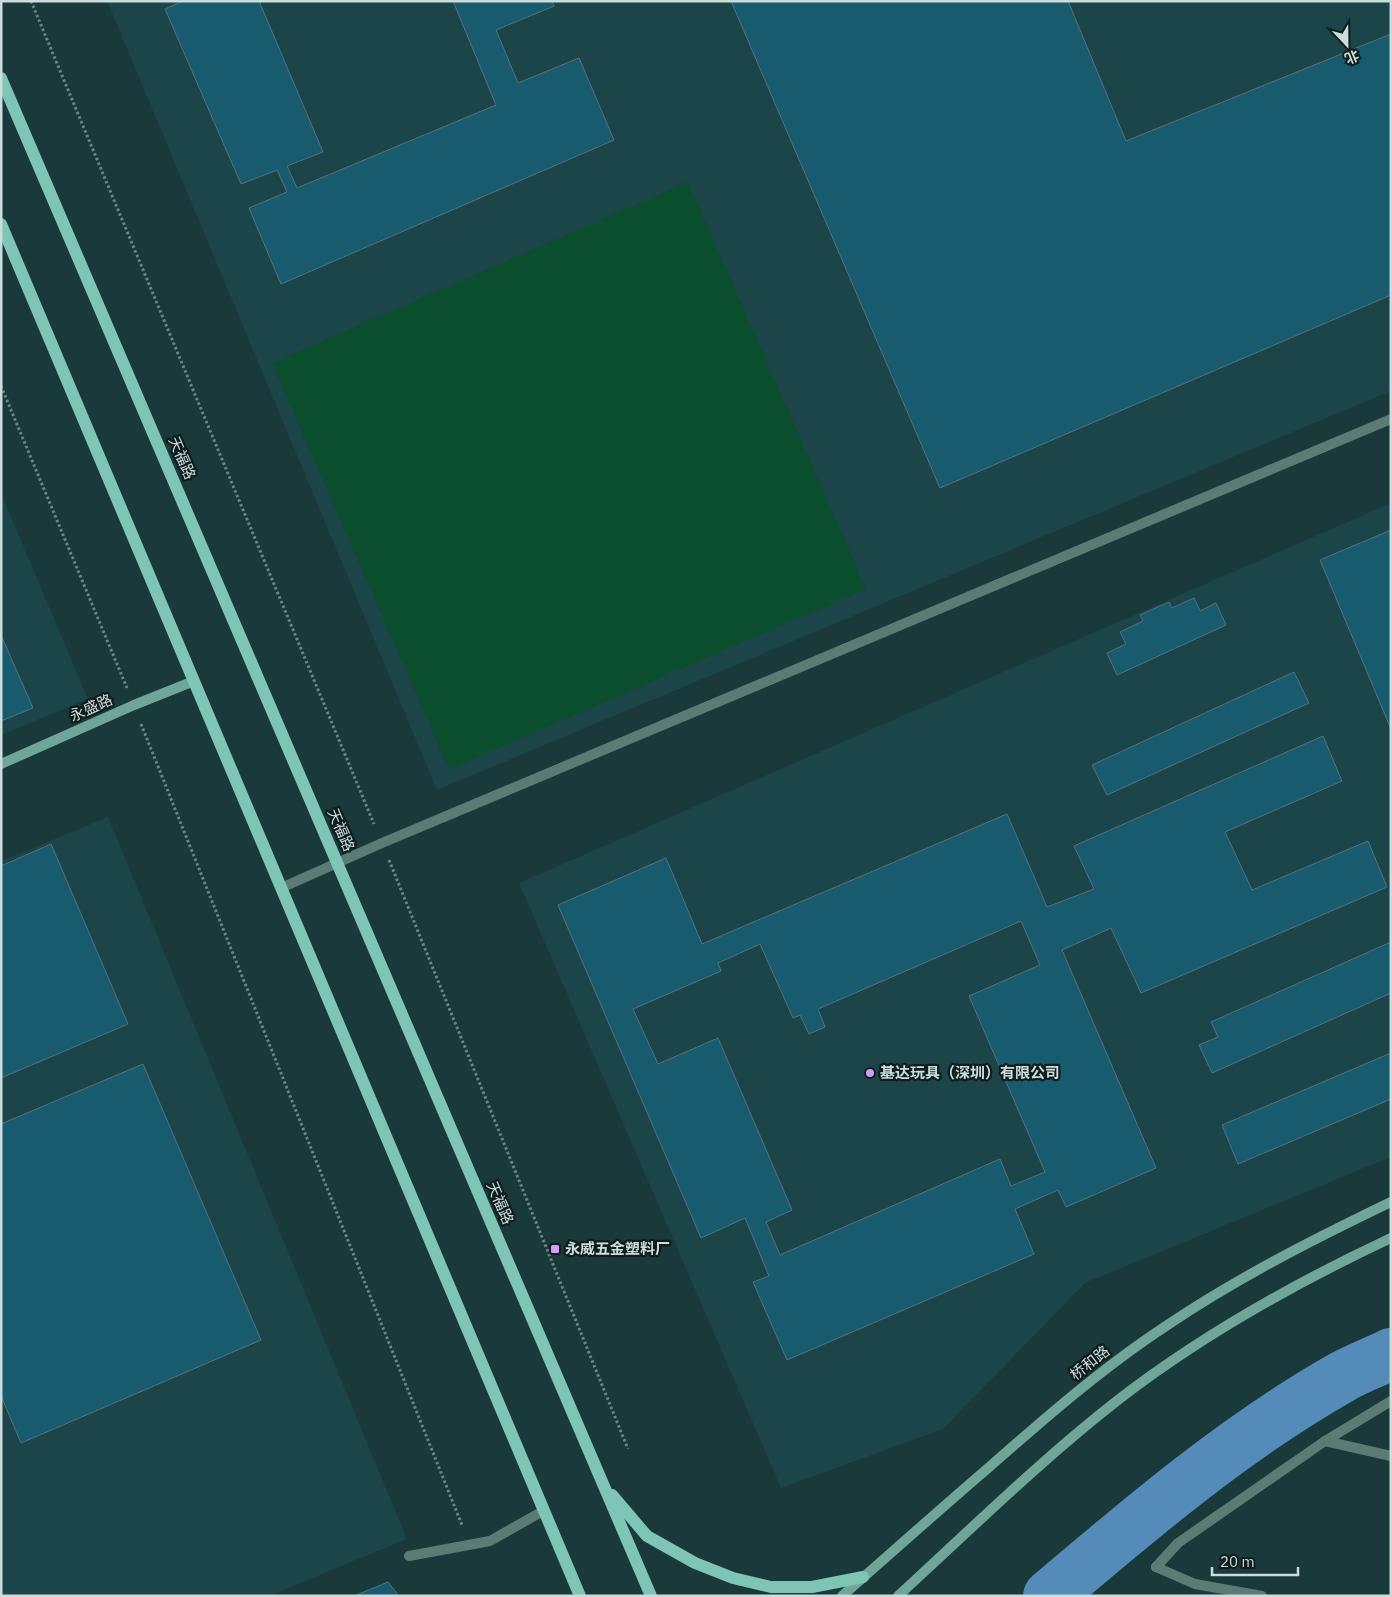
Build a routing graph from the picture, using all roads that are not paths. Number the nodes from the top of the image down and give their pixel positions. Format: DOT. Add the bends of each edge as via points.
graph roads {
  1 [pos="1,78"];
  2 [pos="1,224"];
  3 [pos="1391,419"];
  4 [pos="194,682"];
  5 [pos="1,764"];
  6 [pos="337,864"];
  7 [pos="281,888"];
  8 [pos="1391,1202"];
  9 [pos="1391,1238"];
  10 [pos="1391,1401"];
  11 [pos="1325,1441"];
  12 [pos="1391,1456"];
  13 [pos="604,1486"];
  14 [pos="543,1511"];
  15 [pos="409,1556"];
  16 [pos="567,1567"];
  17 [pos="863,1577"];
  18 [pos="570,1596"];
  19 [pos="580,1596"];
  20 [pos="651,1596"];
  21 [pos="842,1596"];
  22 [pos="898,1596"];
  23 [pos="1262,1596"];
  1 -- 6 [label="main road, 天福路"];
  2 -- 4 [label="main road"];
  3 -- 6 [label="street"];
  4 -- 5 [label="main road, 永盛路"];
  4 -- 7 [label="main road"];
  6 -- 7 [label="street"];
  6 -- 13 [label="main road, 天福路"];
  7 -- 14 [label="main road"];
  8 -- 17 [label="main road, 桥和路" via="1320,1236 1166,1326 1037,1424"];
  9 -- 22 [label="main road" via="1255,1308 1184,1352 1119,1399 1058,1449"];
  10 -- 11 [label="street"];
  11 -- 12 [label="street"];
  11 -- 23 [label="street" via="1178,1543 1156,1567 1195,1584"];
  13 -- 17 [label="main road" via="647,1536 694,1563 733,1578 770,1587 812,1586"];
  13 -- 20 [label="main road, 天福路"];
  14 -- 15 [label="street" via="490,1540"];
  14 -- 16 [label="main road"];
  16 -- 18 [label="main road"];
  16 -- 19 [label="main road"];
  17 -- 21 [label="main road, 桥和路"];
}
